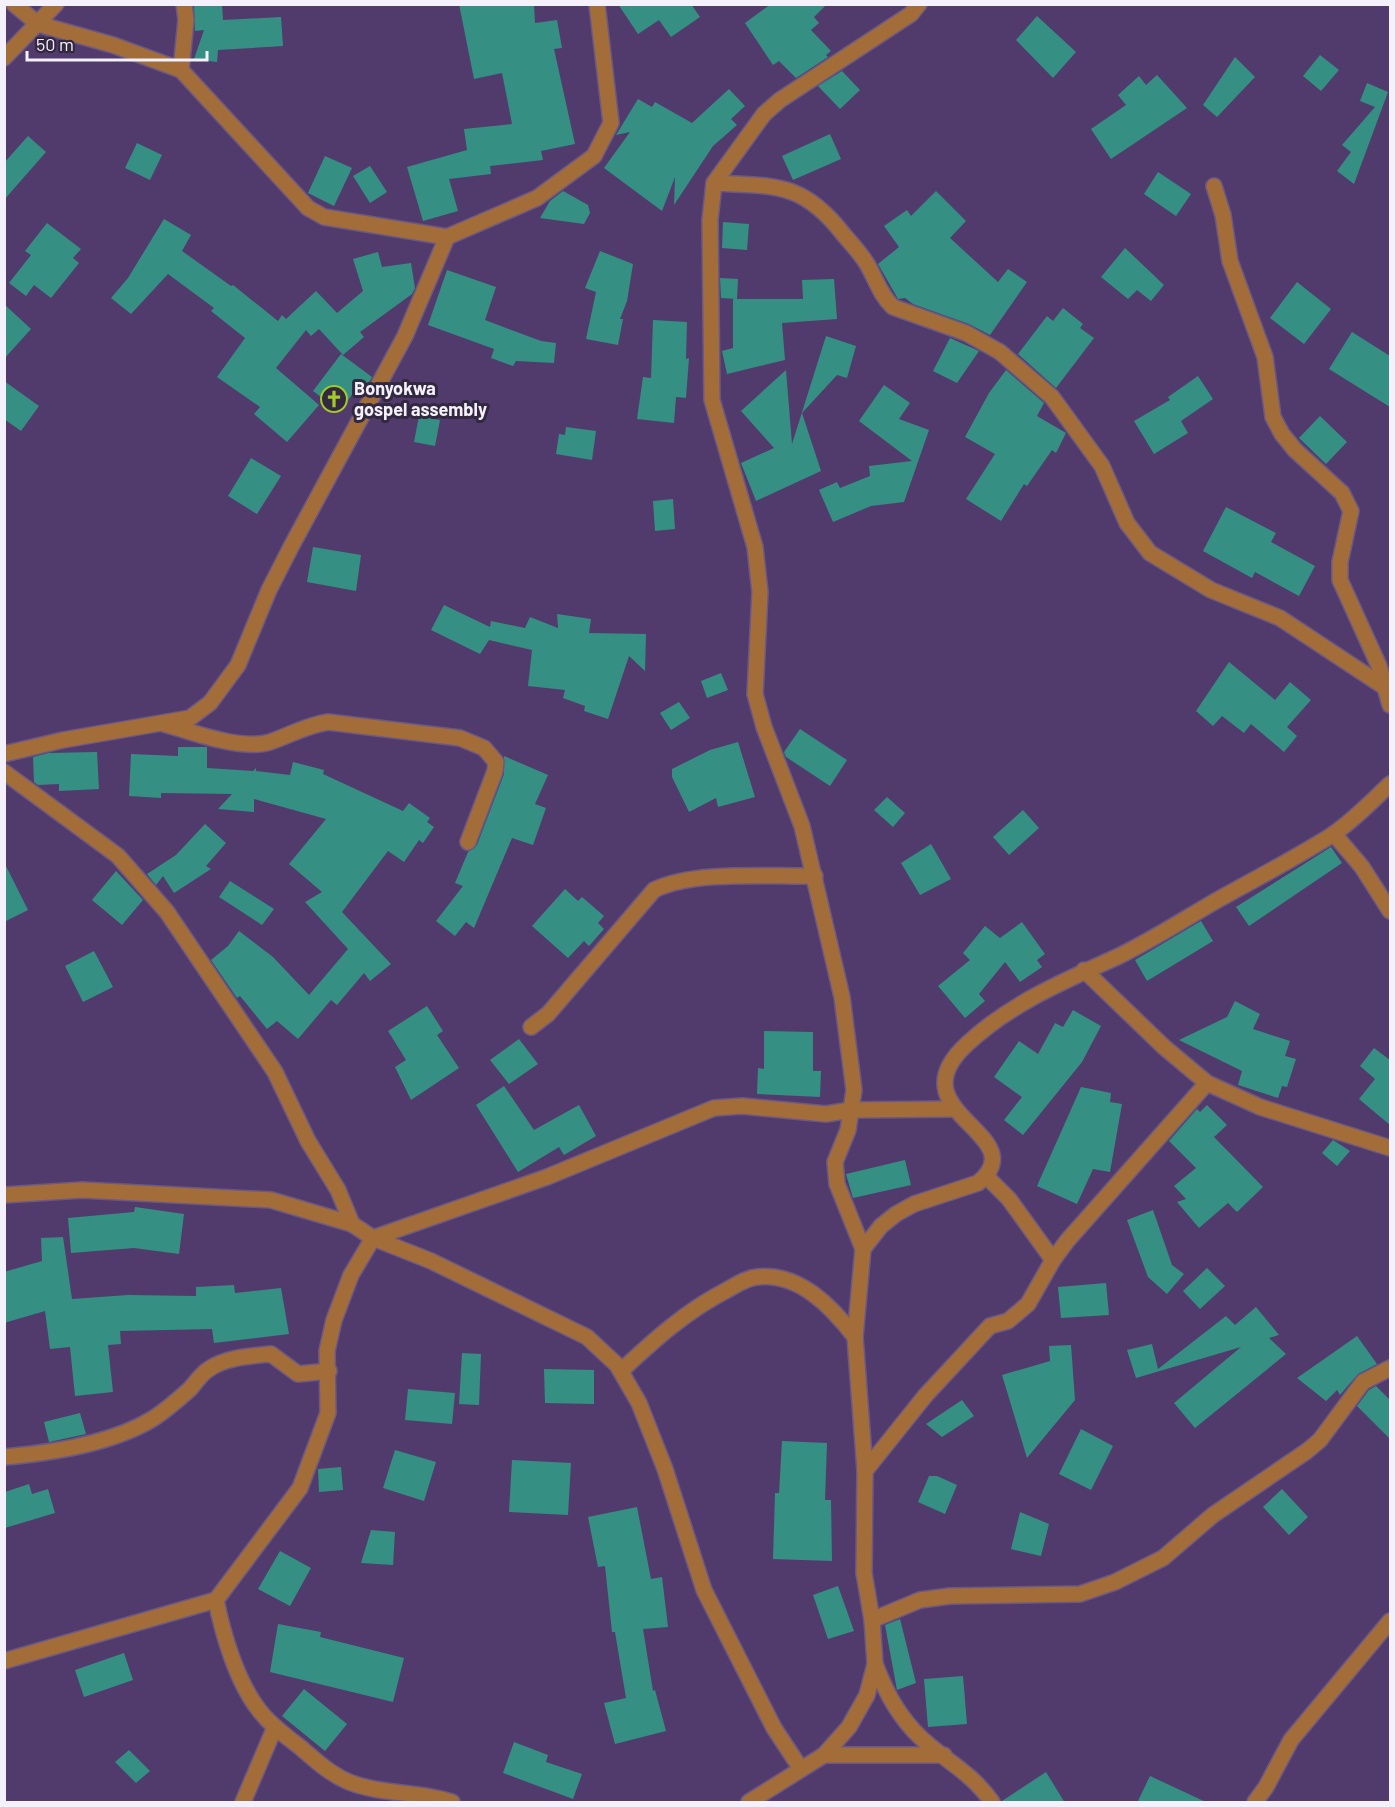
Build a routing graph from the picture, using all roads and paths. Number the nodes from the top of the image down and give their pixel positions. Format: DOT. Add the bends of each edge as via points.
graph roads {
  1 [pos="14,4"];
  2 [pos="56,4"];
  3 [pos="184,4"];
  4 [pos="597,4"];
  5 [pos="919,4"];
  6 [pos="38,24"];
  7 [pos="4,58"];
  8 [pos="181,70"];
  9 [pos="714,183"];
  10 [pos="1214,186"];
  11 [pos="447,237"];
  12 [pos="1386,688"];
  13 [pos="1390,705"];
  14 [pos="161,724"];
  15 [pos="4,754"];
  16 [pos="4,772"];
  17 [pos="1390,784"];
  18 [pos="1334,834"];
  19 [pos="468,842"];
  20 [pos="815,876"];
  21 [pos="1389,906"];
  22 [pos="1084,970"];
  23 [pos="531,1027"];
  24 [pos="1207,1083"];
  25 [pos="953,1109"];
  26 [pos="851,1110"];
  27 [pos="1390,1148"];
  28 [pos="986,1176"];
  29 [pos="4,1195"];
  30 [pos="352,1224"];
  31 [pos="373,1238"];
  32 [pos="863,1249"];
  33 [pos="1053,1260"];
  34 [pos="855,1337"];
  35 [pos="1390,1368"];
  36 [pos="329,1371"];
  37 [pos="621,1371"];
  38 [pos="4,1457"];
  39 [pos="865,1471"];
  40 [pos="216,1600"];
  41 [pos="872,1620"];
  42 [pos="1390,1621"];
  43 [pos="4,1661"];
  44 [pos="875,1664"];
  45 [pos="275,1727"];
  46 [pos="824,1755"];
  47 [pos="944,1755"];
  48 [pos="801,1769"];
  49 [pos="243,1803"];
  50 [pos="452,1803"];
  51 [pos="749,1803"];
  52 [pos="992,1803"];
  53 [pos="1255,1803"];
  1 -- 6 [label="street"];
  2 -- 6 [label="street"];
  3 -- 8 [label="street"];
  4 -- 11 [label="street" via="611,123 594,156 537,198"];
  5 -- 9 [label="street" via="911,14 780,100 764,114"];
  6 -- 7 [label="street"];
  6 -- 8 [label="street"];
  8 -- 11 [label="street" via="308,208 338,221"];
  9 -- 12 [label="street" via="768,185 794,192 816,204 866,263 893,307 966,333 1000,352 1052,397 1102,466 1127,523 1150,553 1211,590 1280,618"];
  9 -- 20 [label="street" via="710,220 712,400 755,547 760,592 755,694 802,826"];
  10 -- 12 [label="street" via="1224,215 1230,261 1265,357 1273,417 1295,450 1342,493 1351,511 1340,580"];
  11 -- 14 [label="street" via="405,336 269,590 238,665 210,703 190,718"];
  12 -- 13 [label="street"];
  14 -- 15 [label="street"];
  14 -- 19 [label="street" via="247,743 269,742 328,722 460,738 484,747 496,762 495,771"];
  16 -- 30 [label="street" via="118,856 167,912 275,1071"];
  17 -- 18 [label="street"];
  18 -- 21 [label="street"];
  18 -- 22 [label="street" via="1144,942"];
  20 -- 23 [label="street" via="708,877 671,882 654,890 548,1014"];
  20 -- 26 [label="street" via="842,997 854,1090"];
  22 -- 24 [label="street"];
  22 -- 25 [label="street" via="1007,1011 962,1049 946,1072 946,1091"];
  24 -- 27 [label="street" via="1260,1107"];
  24 -- 33 [label="street"];
  25 -- 26 [label="street"];
  25 -- 28 [label="street" via="982,1134 991,1150 991,1166"];
  26 -- 31 [label="street" via="826,1114 742,1106 714,1108 547,1177"];
  26 -- 32 [label="street" via="848,1130 835,1162 837,1184"];
  28 -- 32 [label="street" via="963,1190 914,1204 896,1214"];
  28 -- 33 [label="street" via="1010,1199"];
  29 -- 30 [label="street" via="82,1190 271,1200"];
  30 -- 31 [label="street"];
  31 -- 36 [label="street" via="351,1275 334,1320 327,1351"];
  31 -- 37 [label="street" via="431,1260 587,1337"];
  32 -- 34 [label="street"];
  33 -- 39 [label="street" via="1028,1304 1008,1321 990,1326 940,1379"];
  34 -- 37 [label="street" via="837,1313 810,1292 793,1282 756,1277 691,1310"];
  34 -- 39 [label="street"];
  35 -- 41 [label="street" via="1363,1382 1320,1440 1307,1451 1213,1515 1163,1558 1115,1582 1080,1594 920,1600"];
  36 -- 38 [label="street" via="298,1374 271,1354 230,1360 208,1369 155,1418 70,1447"];
  36 -- 40 [label="street" via="328,1413 300,1488"];
  37 -- 48 [label="street" via="639,1403 665,1469 704,1590 774,1728"];
  39 -- 41 [label="street" via="864,1573"];
  40 -- 43 [label="street"];
  40 -- 45 [label="street" via="226,1641 245,1687 259,1711"];
  41 -- 44 [label="street"];
  42 -- 53 [label="street" via="1291,1740"];
  44 -- 46 [label="street" via="867,1695 849,1727"];
  44 -- 47 [label="street" via="889,1700 915,1732"];
  45 -- 49 [label="street"];
  45 -- 50 [label="street" via="349,1782 438,1797"];
  46 -- 47 [label="street"];
  46 -- 48 [label="street"];
  47 -- 52 [label="street" via="974,1780"];
  48 -- 51 [label="street"];
}
